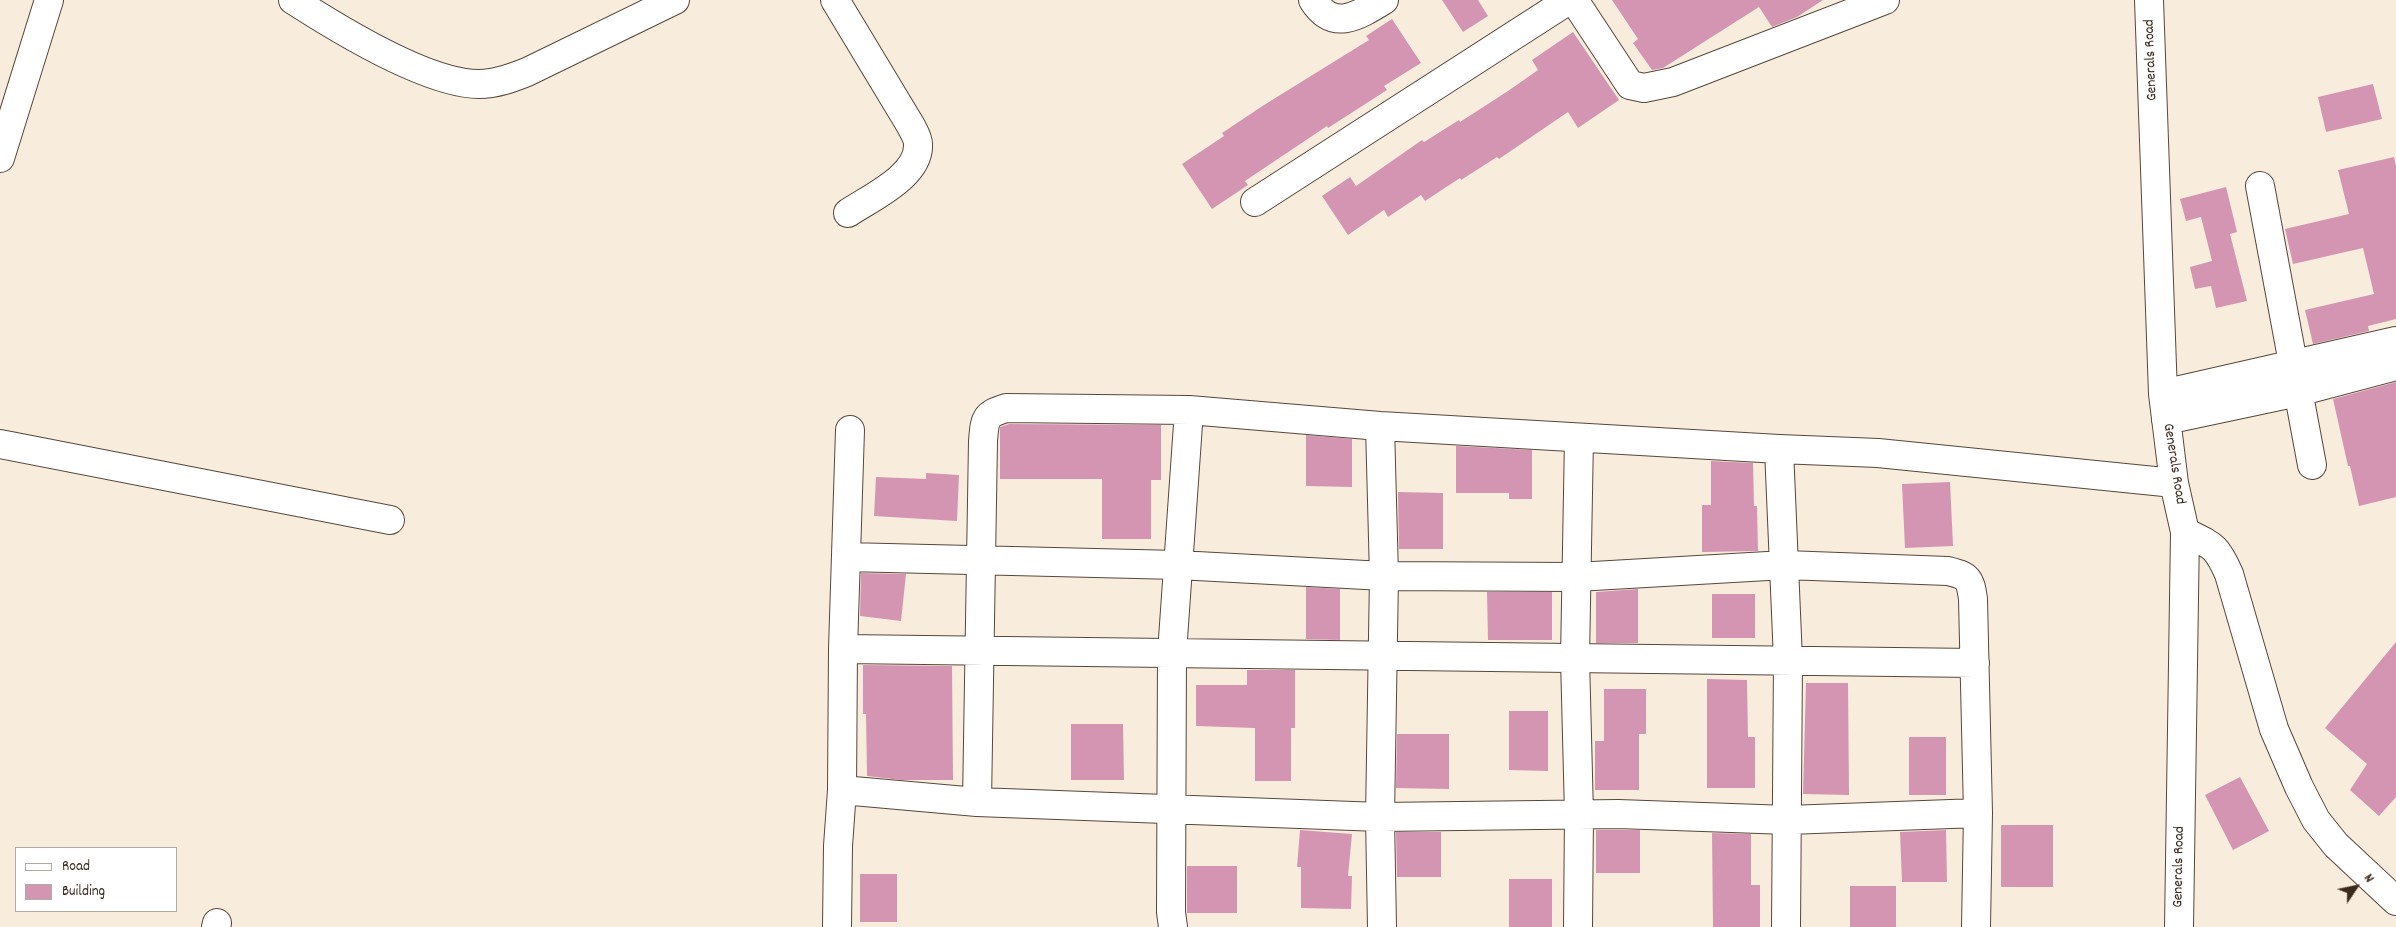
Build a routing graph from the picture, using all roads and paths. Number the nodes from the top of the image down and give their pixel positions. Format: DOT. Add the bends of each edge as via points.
graph roads {
  1 [pos="49,0"];
  2 [pos="293,0"];
  3 [pos="675,0"];
  4 [pos="835,0"];
  5 [pos="1313,0"];
  6 [pos="1384,0"];
  7 [pos="1569,0"];
  8 [pos="1574,0"];
  9 [pos="1886,0"];
  10 [pos="2149,0"];
  11 [pos="0,158"];
  12 [pos="2260,186"];
  13 [pos="1255,202"];
  14 [pos="848,213"];
  15 [pos="2396,341"];
  16 [pos="2294,364"];
  17 [pos="2396,366"];
  18 [pos="2298,392"];
  19 [pos="2164,407"];
  20 [pos="1189,410"];
  21 [pos="1380,426"];
  22 [pos="850,430"];
  23 [pos="1579,438"];
  24 [pos="0,444"];
  25 [pos="1779,449"];
  26 [pos="2312,465"];
  27 [pos="2174,483"];
  28 [pos="390,520"];
  29 [pos="2185,532"];
  30 [pos="846,557"];
  31 [pos="980,560"];
  32 [pos="1178,565"];
  33 [pos="1785,565"];
  34 [pos="1384,576"];
  35 [pos="1576,577"];
  36 [pos="844,649"];
  37 [pos="981,651"];
  38 [pos="1172,653"];
  39 [pos="1381,655"];
  40 [pos="1575,658"];
  41 [pos="1788,660"];
  42 [pos="1975,662"];
  43 [pos="842,790"];
  44 [pos="978,802"];
  45 [pos="1173,809"];
  46 [pos="1978,813"];
  47 [pos="1579,814"];
  48 [pos="1380,817"];
  49 [pos="1788,820"];
  50 [pos="2396,901"];
  51 [pos="837,927"];
  52 [pos="1173,927"];
  53 [pos="1382,927"];
  54 [pos="1578,927"];
  55 [pos="1786,927"];
  56 [pos="1976,927"];
  57 [pos="2180,927"];
  1 -- 11 [label="street"];
  2 -- 3 [label="street" via="392,56 440,77 479,84 502,81 527,72"];
  4 -- 14 [label="street" via="911,126 918,145 912,167 904,176"];
  5 -- 6 [label="street" via="1321,12 1333,18 1356,15"];
  7 -- 13 [label="street"];
  8 -- 9 [label="street" via="1630,85 1644,88 1673,82"];
  10 -- 19 [label="street, Generals Road"];
  12 -- 16 [label="street"];
  15 -- 16 [label="street"];
  16 -- 18 [label="street"];
  16 -- 19 [label="street"];
  17 -- 18 [label="street"];
  18 -- 19 [label="street"];
  18 -- 26 [label="street"];
  19 -- 27 [label="street, Generals Road"];
  20 -- 21 [label="street"];
  20 -- 31 [label="street" via="1006,408 991,413 985,419"];
  20 -- 32 [label="street"];
  21 -- 23 [label="street"];
  21 -- 34 [label="street"];
  22 -- 30 [label="street"];
  23 -- 25 [label="street"];
  23 -- 35 [label="street"];
  24 -- 28 [label="street"];
  25 -- 27 [label="street" via="1878,453"];
  25 -- 33 [label="street"];
  27 -- 29 [label="street, Generals Road"];
  29 -- 50 [label="street" via="2220,552 2274,729 2316,820 2336,844"];
  29 -- 57 [label="street, Generals Road"];
  30 -- 31 [label="street"];
  30 -- 36 [label="street"];
  31 -- 32 [label="street"];
  31 -- 37 [label="street"];
  32 -- 34 [label="street"];
  32 -- 38 [label="street"];
  33 -- 35 [label="street"];
  33 -- 41 [label="street"];
  33 -- 42 [label="street" via="1948,570 1964,575 1971,582 1974,599"];
  34 -- 35 [label="street"];
  34 -- 39 [label="street"];
  35 -- 40 [label="street"];
  36 -- 37 [label="street"];
  36 -- 43 [label="street"];
  37 -- 38 [label="street"];
  37 -- 44 [label="street"];
  38 -- 39 [label="street"];
  38 -- 45 [label="street"];
  39 -- 40 [label="street"];
  39 -- 48 [label="street"];
  40 -- 41 [label="street"];
  40 -- 47 [label="street"];
  41 -- 42 [label="street"];
  41 -- 49 [label="street"];
  42 -- 46 [label="street"];
  43 -- 44 [label="street"];
  43 -- 51 [label="street" via="838,815"];
  44 -- 45 [label="street"];
  45 -- 48 [label="street"];
  45 -- 52 [label="street"];
  46 -- 49 [label="street"];
  46 -- 56 [label="street"];
  47 -- 48 [label="street"];
  47 -- 49 [label="street"];
  47 -- 54 [label="street"];
  48 -- 53 [label="street"];
  49 -- 55 [label="street"];
}
